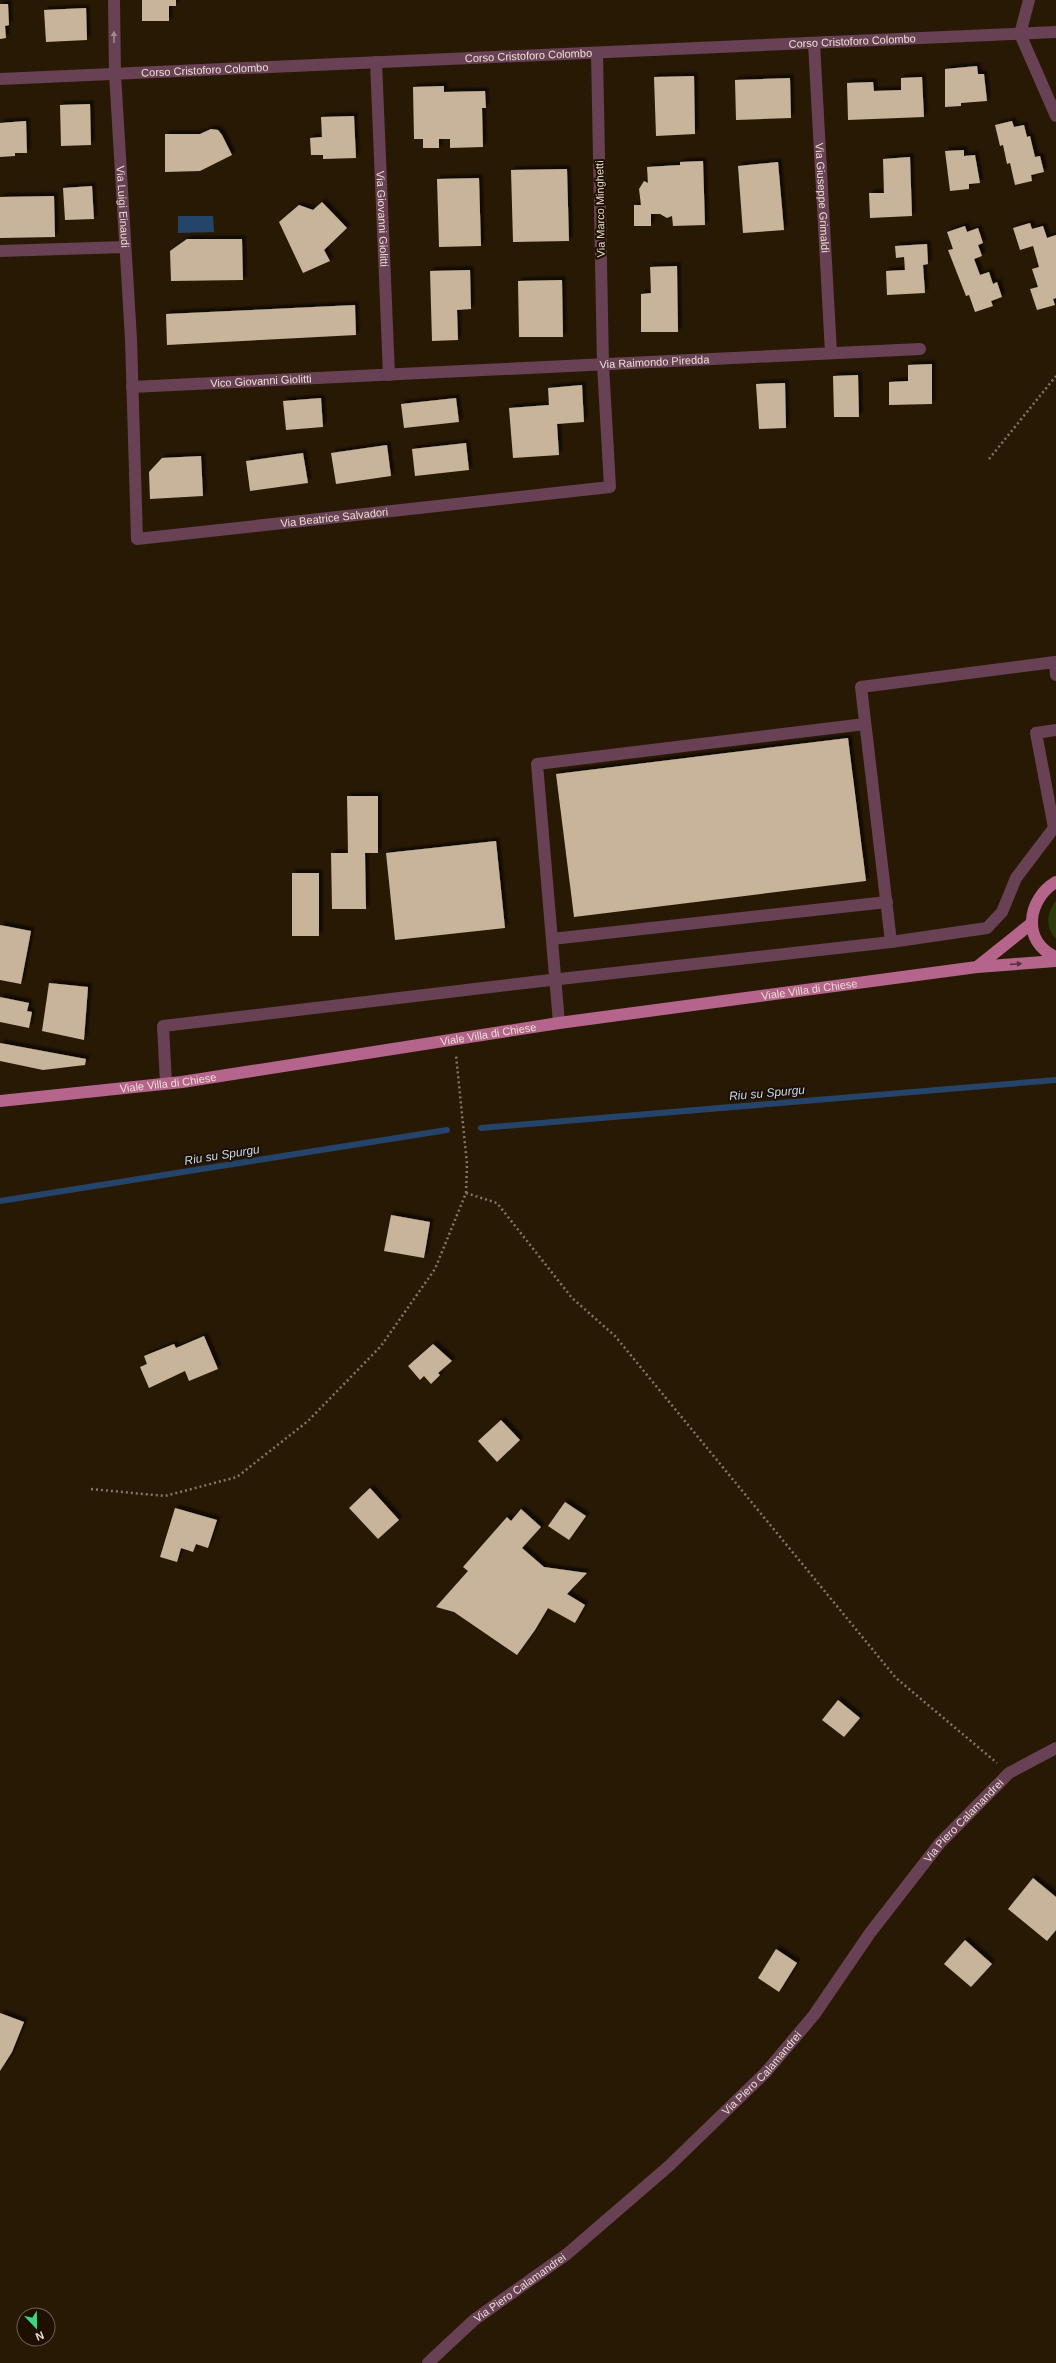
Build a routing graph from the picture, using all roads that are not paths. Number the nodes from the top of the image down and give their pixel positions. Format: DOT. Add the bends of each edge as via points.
graph roads {
  1 [pos="114,0"];
  2 [pos="1029,0"];
  3 [pos="1056,32"];
  4 [pos="1020,34"];
  5 [pos="814,43"];
  6 [pos="597,53"];
  7 [pos="376,62"];
  8 [pos="115,74"];
  9 [pos="0,79"];
  10 [pos="1056,116"];
  11 [pos="126,247"];
  12 [pos="0,251"];
  13 [pos="130,338"];
  14 [pos="920,349"];
  15 [pos="831,353"];
  16 [pos="603,365"];
  17 [pos="389,375"];
  18 [pos="132,387"];
  19 [pos="1056,676"];
  20 [pos="865,724"];
  21 [pos="1056,730"];
  22 [pos="1051,785"];
  23 [pos="1056,882"];
  24 [pos="887,902"];
  25 [pos="1032,923"];
  26 [pos="552,939"];
  27 [pos="891,942"];
  28 [pos="1056,957"];
  29 [pos="1056,961"];
  30 [pos="977,967"];
  31 [pos="556,979"];
  32 [pos="559,1023"];
  33 [pos="166,1084"];
  34 [pos="0,1101"];
  35 [pos="1056,1748"];
  36 [pos="428,2363"];
  8 -- 1 [label="street, Via Luigi Einaudi, one-way"];
  2 -- 4 [label="street"];
  3 -- 4 [label="street, Corso Cristoforo Colombo"];
  4 -- 5 [label="street, Corso Cristoforo Colombo"];
  4 -- 10 [label="street"];
  5 -- 6 [label="street, Corso Cristoforo Colombo"];
  5 -- 15 [label="street, Via Giuseppe Grimaldi"];
  6 -- 7 [label="street, Corso Cristoforo Colombo"];
  6 -- 16 [label="street, Via Marco Minghetti"];
  7 -- 8 [label="street, Corso Cristoforo Colombo"];
  7 -- 17 [label="street, Via Giovanni Giolitti"];
  8 -- 9 [label="street, Corso Cristoforo Colombo"];
  8 -- 11 [label="street, Via Luigi Einaudi"];
  11 -- 12 [label="street"];
  11 -- 13 [label="street, Via Luigi Einaudi"];
  13 -- 18 [label="street, Via Beatrice Salvadori"];
  14 -- 15 [label="street, Via Raimondo Piredda"];
  15 -- 16 [label="street, Via Raimondo Piredda"];
  16 -- 17 [label="street, Via Raimondo Piredda"];
  16 -- 18 [label="street, Via Beatrice Salvadori" via="610,487 137,539"];
  17 -- 18 [label="street, Vico Giovanni Giolitti"];
  19 -- 20 [label="street" via="1054,662 861,687"];
  20 -- 24 [label="street"];
  20 -- 26 [label="street" via="537,764"];
  21 -- 22 [label="street" via="1036,733"];
  22 -- 27 [label="street" via="1054,828 1016,878 1002,912 987,928"];
  23 -- 25 [label="main road" via="1038,898 1033,910"];
  24 -- 26 [label="street"];
  24 -- 27 [label="street"];
  25 -- 28 [label="main road" via="1035,936 1042,947"];
  25 -- 30 [label="main road"];
  26 -- 31 [label="street"];
  27 -- 31 [label="street"];
  30 -- 29 [label="main road, Viale Villa di Chiese, one-way"];
  30 -- 32 [label="main road, Viale Villa di Chiese"];
  31 -- 32 [label="street"];
  31 -- 33 [label="street" via="163,1026"];
  32 -- 33 [label="main road, Viale Villa di Chiese"];
  33 -- 34 [label="main road, Viale Villa di Chiese"];
  35 -- 36 [label="street, Via Piero Calamandrei" via="1009,1773 940,1843 870,1933 814,2015 766,2072 669,2166 567,2254 474,2320"];
}
